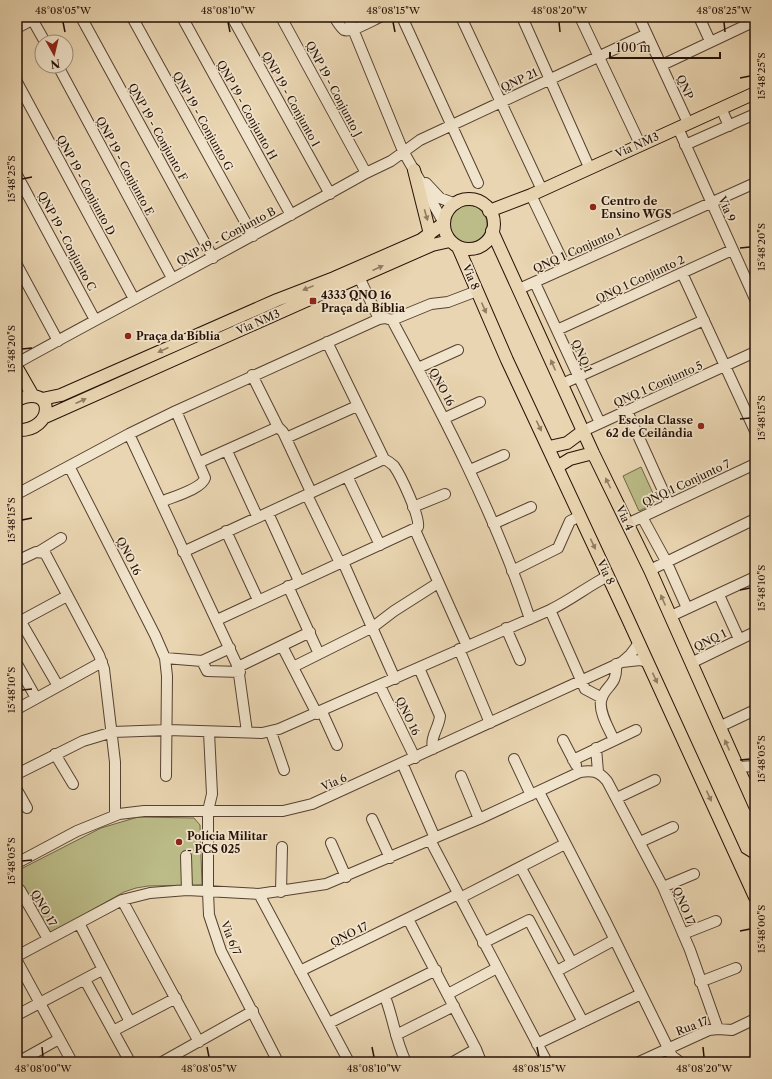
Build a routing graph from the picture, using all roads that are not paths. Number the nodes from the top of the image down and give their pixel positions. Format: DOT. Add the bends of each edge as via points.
graph roads {
  1 [pos="82,17"];
  2 [pos="132,17"];
  3 [pos="182,17"];
  4 [pos="232,17"];
  5 [pos="281,17"];
  6 [pos="334,17"];
  7 [pos="348,17"];
  8 [pos="380,17"];
  9 [pos="402,17"];
  10 [pos="461,17"];
  11 [pos="522,17"];
  12 [pos="580,17"];
  13 [pos="639,17"];
  14 [pos="699,17"];
  15 [pos="35,18"];
  16 [pos="755,21"];
  17 [pos="17,28"];
  18 [pos="353,30"];
  19 [pos="42,34"];
  20 [pos="647,34"];
  21 [pos="710,41"];
  22 [pos="598,57"];
  23 [pos="662,65"];
  24 [pos="62,74"];
  25 [pos="549,79"];
  26 [pos="17,82"];
  27 [pos="755,93"];
  28 [pos="502,101"];
  29 [pos="721,108"];
  30 [pos="755,114"];
  31 [pos="451,125"];
  32 [pos="683,125"];
  33 [pos="729,126"];
  34 [pos="640,144"];
  35 [pos="685,145"];
  36 [pos="403,151"];
  37 [pos="589,167"];
  38 [pos="414,170"];
  39 [pos="366,173"];
  40 [pos="17,174"];
  41 [pos="478,183"];
  42 [pos="755,183"];
  43 [pos="537,192"];
  44 [pos="330,194"];
  45 [pos="710,202"];
  46 [pos="456,204"];
  47 [pos="291,215"];
  48 [pos="491,215"];
  49 [pos="444,223"];
  50 [pos="492,231"];
  51 [pos="430,234"];
  52 [pos="253,236"];
  53 [pos="454,244"];
  54 [pos="732,250"];
  55 [pos="212,258"];
  56 [pos="17,265"];
  57 [pos="566,268"];
  58 [pos="682,273"];
  59 [pos="359,277"];
  60 [pos="172,278"];
  61 [pos="536,282"];
  62 [pos="519,289"];
  63 [pos="477,291"];
  64 [pos="134,299"];
  65 [pos="755,299"];
  66 [pos="379,319"];
  67 [pos="95,320"];
  68 [pos="392,320"];
  69 [pos="704,320"];
  70 [pos="557,330"];
  71 [pos="58,341"];
  72 [pos="327,342"];
  73 [pos="458,350"];
  74 [pos="755,352"];
  75 [pos="17,363"];
  76 [pos="725,366"];
  77 [pos="17,368"];
  78 [pos="418,368"];
  79 [pos="252,375"];
  80 [pos="578,377"];
  81 [pos="562,384"];
  82 [pos="37,398"];
  83 [pos="17,400"];
  84 [pos="480,402"];
  85 [pos="357,406"];
  86 [pos="176,411"];
  87 [pos="627,411"];
  88 [pos="45,417"];
  89 [pos="445,418"];
  90 [pos="600,423"];
  91 [pos="278,427"];
  92 [pos="17,430"];
  93 [pos="583,431"];
  94 [pos="755,431"];
  95 [pos="129,434"];
  96 [pos="286,438"];
  97 [pos="549,447"];
  98 [pos="228,451"];
  99 [pos="593,452"];
  100 [pos="504,455"];
  101 [pos="384,459"];
  102 [pos="200,462"];
  103 [pos="755,464"];
  104 [pos="69,466"];
  105 [pos="557,467"];
  106 [pos="470,470"];
  107 [pos="347,476"];
  108 [pos="17,494"];
  109 [pos="309,494"];
  110 [pos="445,494"];
  111 [pos="160,502"];
  112 [pos="669,504"];
  113 [pos="413,507"];
  114 [pos="526,509"];
  115 [pos="268,512"];
  116 [pos="257,516"];
  117 [pos="580,516"];
  118 [pos="642,516"];
  119 [pos="755,519"];
  120 [pos="493,524"];
  121 [pos="627,524"];
  122 [pos="415,530"];
  123 [pos="226,531"];
  124 [pos="61,538"];
  125 [pos="380,545"];
  126 [pos="40,551"];
  127 [pos="183,552"];
  128 [pos="17,561"];
  129 [pos="666,562"];
  130 [pos="341,563"];
  131 [pos="650,570"];
  132 [pos="512,571"];
  133 [pos="608,576"];
  134 [pos="755,577"];
  135 [pos="299,581"];
  136 [pos="438,583"];
  137 [pos="288,586"];
  138 [pos="719,594"];
  139 [pos="68,596"];
  140 [pos="258,600"];
  141 [pos="687,608"];
  142 [pos="550,610"];
  143 [pos="671,616"];
  144 [pos="530,619"];
  145 [pos="217,620"];
  146 [pos="19,623"];
  147 [pos="373,627"];
  148 [pos="506,628"];
  149 [pos="310,632"];
  150 [pos="755,632"];
  151 [pos="739,640"];
  152 [pos="639,643"];
  153 [pos="282,646"];
  154 [pos="230,648"];
  155 [pos="463,648"];
  156 [pos="319,654"];
  157 [pos="166,658"];
  158 [pos="520,660"];
  159 [pos="202,661"];
  160 [pos="102,662"];
  161 [pos="647,662"];
  162 [pos="619,663"];
  163 [pos="690,663"];
  164 [pos="17,664"];
  165 [pos="293,667"];
  166 [pos="419,668"];
  167 [pos="239,669"];
  168 [pos="395,679"];
  169 [pos="581,681"];
  170 [pos="58,686"];
  171 [pos="380,686"];
  172 [pos="36,698"];
  173 [pos="602,698"];
  174 [pos="17,709"];
  175 [pos="755,710"];
  176 [pos="320,713"];
  177 [pos="490,723"];
  178 [pos="719,726"];
  179 [pos="168,730"];
  180 [pos="636,730"];
  181 [pos="113,732"];
  182 [pos="209,732"];
  183 [pos="247,732"];
  184 [pos="271,732"];
  185 [pos="563,740"];
  186 [pos="614,740"];
  187 [pos="337,744"];
  188 [pos="596,748"];
  189 [pos="433,749"];
  190 [pos="55,754"];
  191 [pos="415,758"];
  192 [pos="514,759"];
  193 [pos="573,760"];
  194 [pos="402,763"];
  195 [pos="755,766"];
  196 [pos="737,767"];
  197 [pos="284,770"];
  198 [pos="755,770"];
  199 [pos="580,772"];
  200 [pos="598,772"];
  201 [pos="17,774"];
  202 [pos="166,776"];
  203 [pos="462,776"];
  204 [pos="655,780"];
  205 [pos="745,783"];
  206 [pos="73,784"];
  207 [pos="17,790"];
  208 [pos="535,794"];
  209 [pos="617,798"];
  210 [pos="755,806"];
  211 [pos="27,808"];
  212 [pos="208,811"];
  213 [pos="115,816"];
  214 [pos="372,819"];
  215 [pos="480,819"];
  216 [pos="673,827"];
  217 [pos="432,839"];
  218 [pos="640,842"];
  219 [pos="331,843"];
  220 [pos="565,844"];
  221 [pos="282,847"];
  222 [pos="186,856"];
  223 [pos="737,857"];
  224 [pos="390,858"];
  225 [pos="17,863"];
  226 [pos="755,865"];
  227 [pos="521,868"];
  228 [pos="694,874"];
  229 [pos="346,877"];
  230 [pos="663,887"];
  231 [pos="20,890"];
  232 [pos="187,890"];
  233 [pos="208,892"];
  234 [pos="281,892"];
  235 [pos="754,893"];
  236 [pos="259,894"];
  237 [pos="459,896"];
  238 [pos="122,900"];
  239 [pos="544,910"];
  240 [pos="408,919"];
  241 [pos="529,920"];
  242 [pos="716,921"];
  243 [pos="79,923"];
  244 [pos="683,934"];
  245 [pos="48,939"];
  246 [pos="614,940"];
  247 [pos="483,943"];
  248 [pos="17,956"];
  249 [pos="17,961"];
  250 [pos="572,963"];
  251 [pos="497,968"];
  252 [pos="736,968"];
  253 [pos="102,970"];
  254 [pos="436,970"];
  255 [pos="300,971"];
  256 [pos="557,971"];
  257 [pos="85,980"];
  258 [pos="700,982"];
  259 [pos="448,994"];
  260 [pos="641,994"];
  261 [pos="385,997"];
  262 [pos="176,998"];
  263 [pos="39,1002"];
  264 [pos="454,1006"];
  265 [pos="253,1011"];
  266 [pos="17,1015"];
  267 [pos="755,1019"];
  268 [pos="130,1022"];
  269 [pos="583,1022"];
  270 [pos="329,1023"];
  271 [pos="718,1029"];
  272 [pos="113,1031"];
  273 [pos="396,1035"];
  274 [pos="59,1039"];
  275 [pos="199,1042"];
  276 [pos="537,1044"];
  277 [pos="668,1048"];
  278 [pos="476,1050"];
  279 [pos="18,1062"];
  280 [pos="72,1062"];
  281 [pos="130,1062"];
  282 [pos="162,1062"];
  283 [pos="277,1062"];
  284 [pos="349,1062"];
  285 [pos="406,1062"];
  286 [pos="453,1062"];
  287 [pos="481,1062"];
  288 [pos="547,1062"];
  289 [pos="639,1062"];
  290 [pos="680,1062"];
  1 -- 55 [label="street, QNP 19 - Conjunto F"];
  2 -- 52 [label="street, QNP 19 - Conjunto G"];
  3 -- 47 [label="street, QNP 19 - Conjunto H"];
  4 -- 44 [label="street, QNP 19 - Conjunto I"];
  5 -- 39 [label="street, QNP 19 - Conjunto J"];
  6 -- 18 [label="street" via="344,30"];
  7 -- 18 [label="street"];
  8 -- 18 [label="street"];
  9 -- 31 [label="street"];
  10 -- 28 [label="street"];
  11 -- 25 [label="street"];
  12 -- 22 [label="street"];
  13 -- 20 [label="street, QNP"];
  14 -- 21 [label="street"];
  15 -- 17 [label="street"];
  15 -- 19 [label="street"];
  16 -- 21 [label="street"];
  18 -- 36 [label="street"];
  20 -- 22 [label="street, QNP 21"];
  20 -- 23 [label="street, QNP"];
  21 -- 23 [label="street"];
  22 -- 25 [label="street, QNP 21"];
  22 -- 34 [label="street"];
  23 -- 32 [label="street, QNP"];
  24 -- 60 [label="street, QNP 19 - Conjunto E"];
  25 -- 28 [label="street, QNP 21"];
  25 -- 37 [label="street"];
  26 -- 64 [label="street, QNP 19 - Conjunto D"];
  27 -- 29 [label="main road, Via NM3"];
  28 -- 31 [label="street, QNP 21"];
  28 -- 43 [label="street"];
  29 -- 32 [label="main road, Via NM3"];
  29 -- 33 [label="street"];
  30 -- 33 [label="street"];
  31 -- 36 [label="street, QNP 21"];
  31 -- 41 [label="street"];
  32 -- 34 [label="main road, Via NM3"];
  32 -- 35 [label="street, Via 9"];
  33 -- 35 [label="street"];
  34 -- 37 [label="main road, Via NM3"];
  35 -- 45 [label="street, Via 9"];
  36 -- 38 [label="street"];
  36 -- 39 [label="street, QNP 19 - Conjunto B" via="391,161"];
  37 -- 43 [label="main road, Via NM3"];
  38 -- 46 [label="street" via="440,198"];
  38 -- 49 [label="street"];
  38 -- 51 [label="main road, one-way"];
  39 -- 44 [label="street, QNP 19 - Conjunto B"];
  40 -- 67 [label="street, QNP 19 - Conjunto C"];
  42 -- 45 [label="street, QNQ 1 Conjunto 1"];
  43 -- 48 [label="main road, Via NM3"];
  43 -- 57 [label="street"];
  44 -- 47 [label="street, QNP 19 - Conjunto B"];
  45 -- 54 [label="street, Via 9"];
  45 -- 57 [label="street, QNQ 1 Conjunto 1"];
  46 -- 48 [label="main road" via="462,201 477,201"];
  46 -- 49 [label="main road" via="447,212"];
  47 -- 52 [label="street, QNP 19 - Conjunto B"];
  48 -- 50 [label="main road"];
  49 -- 51 [label="main road, Via NM3"];
  49 -- 53 [label="main road" via="446,236"];
  50 -- 53 [label="main road" via="490,238 479,247 472,249"];
  50 -- 62 [label="main road, Via 4"];
  51 -- 82 [label="main road, Via NM3, one-way" via="61,395"];
  52 -- 55 [label="street, QNP 19 - Conjunto B"];
  59 -- 53 [label="main road, Via NM3, one-way" via="432,245"];
  53 -- 63 [label="main road, Via 8"];
  54 -- 58 [label="street, QNQ 1 Conjunto 2"];
  54 -- 65 [label="street, Via 9"];
  55 -- 60 [label="street, QNP 19 - Conjunto B"];
  56 -- 71 [label="street"];
  57 -- 61 [label="street, QNQ 1 Conjunto 1"];
  58 -- 69 [label="street"];
  58 -- 70 [label="street, QNQ 1 Conjunto 2"];
  59 -- 66 [label="street"];
  88 -- 59 [label="main road, Via NM3, one-way"];
  60 -- 64 [label="street, QNP 19 - Conjunto B"];
  61 -- 62 [label="street, QNQ 1 Conjunto 1"];
  61 -- 70 [label="street, QNQ 1"];
  81 -- 62 [label="main road, Via 4, one-way"];
  63 -- 68 [label="street" via="448,302 431,304"];
  63 -- 97 [label="main road, Via 8, one-way"];
  64 -- 67 [label="street, QNP 19 - Conjunto B"];
  66 -- 68 [label="street"];
  66 -- 72 [label="street"];
  67 -- 71 [label="street, QNP 19 - Conjunto B"];
  68 -- 78 [label="street, QNO 16"];
  69 -- 76 [label="street"];
  69 -- 80 [label="street"];
  70 -- 80 [label="street, QNQ 1"];
  71 -- 75 [label="street, QNP 19 - Conjunto B"];
  72 -- 79 [label="street"];
  72 -- 85 [label="street"];
  73 -- 78 [label="street, QNO 16"];
  74 -- 76 [label="street"];
  76 -- 87 [label="street, QNQ 1 Conjunto 5"];
  76 -- 94 [label="street"];
  77 -- 82 [label="main road"];
  78 -- 89 [label="street, QNO 16"];
  79 -- 86 [label="street"];
  79 -- 91 [label="street"];
  80 -- 81 [label="street"];
  80 -- 90 [label="street, QNQ 1"];
  81 -- 93 [label="main road, Via 4"];
  82 -- 83 [label="main road, Via NM3"];
  82 -- 88 [label="main road" via="46,405"];
  84 -- 89 [label="street, QNO 16"];
  85 -- 96 [label="street"];
  85 -- 101 [label="street"];
  86 -- 95 [label="street"];
  86 -- 102 [label="street"];
  87 -- 90 [label="street, QNQ 1 Conjunto 5"];
  87 -- 112 [label="street"];
  88 -- 92 [label="main road, Via NM3" via="29,428"];
  89 -- 106 [label="street, QNO 16"];
  90 -- 93 [label="street"];
  91 -- 96 [label="street"];
  91 -- 98 [label="street"];
  93 -- 97 [label="main road" via="567,443"];
  93 -- 99 [label="main road, Via 4"];
  95 -- 104 [label="street"];
  95 -- 111 [label="street"];
  96 -- 109 [label="street"];
  97 -- 105 [label="main road, Via 8"];
  98 -- 102 [label="street"];
  98 -- 116 [label="street"];
  99 -- 105 [label="main road"];
  121 -- 99 [label="main road, Via 4, one-way"];
  100 -- 106 [label="street"];
  101 -- 107 [label="street"];
  101 -- 113 [label="street" via="394,467"];
  102 -- 111 [label="street" via="205,478 202,484"];
  103 -- 112 [label="street, QNQ 1 Conjunto 7"];
  104 -- 108 [label="street"];
  104 -- 157 [label="street, QNO 16"];
  105 -- 117 [label="main road, Via 8"];
  106 -- 120 [label="street, QNO 16"];
  107 -- 109 [label="street"];
  107 -- 125 [label="street"];
  109 -- 115 [label="street"];
  109 -- 130 [label="street"];
  110 -- 113 [label="street"];
  111 -- 127 [label="street"];
  112 -- 118 [label="street, QNQ 1 Conjunto 7"];
  113 -- 122 [label="street" via="419,522"];
  114 -- 120 [label="street"];
  115 -- 116 [label="street"];
  115 -- 135 [label="street"];
  116 -- 123 [label="street"];
  117 -- 132 [label="street" via="570,521 558,548"];
  117 -- 133 [label="main road, Via 8, one-way"];
  118 -- 121 [label="street, QNQ 1 Conjunto 7"];
  118 -- 129 [label="street"];
  119 -- 129 [label="street"];
  120 -- 132 [label="street, QNO 16"];
  121 -- 131 [label="main road, Via 4"];
  122 -- 125 [label="street"];
  122 -- 136 [label="street"];
  123 -- 127 [label="street"];
  123 -- 140 [label="street"];
  124 -- 126 [label="street"];
  125 -- 130 [label="street"];
  126 -- 128 [label="street"];
  126 -- 139 [label="street" via="45,553"];
  127 -- 145 [label="street"];
  129 -- 131 [label="street"];
  129 -- 141 [label="street"];
  130 -- 135 [label="street"];
  130 -- 147 [label="street"];
  143 -- 131 [label="main road, Via 4, one-way"];
  132 -- 144 [label="street, QNO 16"];
  133 -- 142 [label="street"];
  133 -- 152 [label="main road, Via 8"];
  134 -- 138 [label="street"];
  135 -- 137 [label="street"];
  136 -- 147 [label="street"];
  136 -- 155 [label="street"];
  137 -- 140 [label="street"];
  137 -- 149 [label="street"];
  138 -- 141 [label="street"];
  138 -- 151 [label="street, QNQ 1"];
  139 -- 146 [label="street"];
  139 -- 160 [label="street"];
  140 -- 145 [label="street"];
  141 -- 143 [label="street"];
  142 -- 144 [label="street"];
  142 -- 169 [label="street"];
  143 -- 163 [label="main road, Via 4"];
  144 -- 148 [label="street"];
  145 -- 154 [label="street"];
  146 -- 170 [label="street"];
  147 -- 156 [label="street"];
  147 -- 168 [label="street"];
  148 -- 155 [label="street"];
  148 -- 158 [label="street"];
  149 -- 153 [label="street"];
  149 -- 156 [label="street"];
  150 -- 151 [label="street"];
  151 -- 163 [label="street, QNQ 1"];
  152 -- 161 [label="main road, Via 8"];
  152 -- 162 [label="street, Via 6" via="630,655"];
  153 -- 165 [label="street"];
  153 -- 167 [label="street"];
  154 -- 159 [label="street"];
  154 -- 167 [label="street"];
  155 -- 166 [label="street"];
  155 -- 177 [label="street"];
  156 -- 165 [label="street"];
  157 -- 159 [label="street"];
  157 -- 179 [label="street, QNO 16"];
  159 -- 167 [label="street" via="207,671"];
  160 -- 170 [label="street"];
  160 -- 181 [label="street"];
  161 -- 162 [label="street" via="640,660"];
  161 -- 223 [label="main road, Via 8, one-way"];
  162 -- 169 [label="street, Via 6"];
  162 -- 173 [label="street" via="616,678"];
  163 -- 178 [label="main road, Via 4"];
  164 -- 172 [label="street"];
  165 -- 176 [label="street"];
  166 -- 168 [label="street"];
  166 -- 189 [label="street, QNO 16" via="440,716 440,723 432,738"];
  167 -- 183 [label="street"];
  168 -- 171 [label="street"];
  169 -- 173 [label="street" via="585,689"];
  169 -- 177 [label="street, Via 6"];
  170 -- 172 [label="street"];
  171 -- 176 [label="street"];
  171 -- 191 [label="street, QNO 16"];
  172 -- 174 [label="street"];
  173 -- 186 [label="street" via="601,709"];
  175 -- 178 [label="street"];
  176 -- 184 [label="street"];
  176 -- 187 [label="street"];
  177 -- 189 [label="street, Via 6"];
  196 -- 178 [label="main road, Via 4, one-way"];
  179 -- 181 [label="street"];
  179 -- 182 [label="street"];
  179 -- 202 [label="street, QNO 16"];
  180 -- 186 [label="street"];
  181 -- 190 [label="street" via="83,741"];
  181 -- 213 [label="street" via="116,762"];
  182 -- 183 [label="street"];
  182 -- 212 [label="street, Via 6/7" via="212,794"];
  183 -- 184 [label="street"];
  184 -- 197 [label="street"];
  185 -- 193 [label="street"];
  186 -- 188 [label="street"];
  188 -- 193 [label="street"];
  188 -- 200 [label="street"];
  189 -- 191 [label="street, Via 6"];
  190 -- 201 [label="street"];
  190 -- 206 [label="street"];
  191 -- 194 [label="street, Via 6"];
  192 -- 208 [label="street"];
  193 -- 199 [label="street"];
  194 -- 212 [label="street, Via 6" via="325,799 296,809"];
  194 -- 217 [label="street"];
  195 -- 196 [label="street"];
  196 -- 205 [label="main road, Via 4"];
  198 -- 205 [label="street"];
  199 -- 200 [label="street, QNO 17"];
  199 -- 208 [label="street, QNO 17"];
  200 -- 209 [label="street, QNO 17"];
  203 -- 215 [label="street"];
  204 -- 209 [label="street"];
  205 -- 210 [label="main road, Via 4"];
  207 -- 211 [label="street"];
  208 -- 215 [label="street, QNO 17"];
  208 -- 220 [label="street"];
  209 -- 218 [label="street, QNO 17"];
  212 -- 213 [label="street, Via 6" via="144,811"];
  212 -- 233 [label="street, Via 6/7"];
  213 -- 225 [label="street, Via 6" via="77,831"];
  214 -- 224 [label="street"];
  215 -- 217 [label="street, QNO 17"];
  216 -- 218 [label="street"];
  217 -- 224 [label="street, QNO 17"];
  217 -- 237 [label="street"];
  218 -- 230 [label="street, QNO 17"];
  219 -- 229 [label="street"];
  220 -- 227 [label="street, QNO 17"];
  220 -- 246 [label="street"];
  221 -- 234 [label="street"];
  222 -- 232 [label="street"];
  223 -- 226 [label="main road" via="750,865"];
  223 -- 235 [label="main road, Via 8"];
  224 -- 229 [label="street, QNO 17"];
  227 -- 237 [label="street, QNO 17"];
  227 -- 239 [label="street"];
  228 -- 230 [label="street, QNO 17"];
  229 -- 234 [label="street, QNO 17" via="326,884"];
  230 -- 244 [label="street, QNO 17"];
  231 -- 245 [label="street, QNO 17"];
  232 -- 233 [label="street, QNO 17"];
  232 -- 238 [label="street, QNO 17" via="150,893"];
  233 -- 236 [label="street, QNO 17"];
  233 -- 265 [label="street, Via 6/7" via="209,915 214,933"];
  234 -- 236 [label="street, QNO 17"];
  236 -- 255 [label="street"];
  237 -- 240 [label="street, QNO 17"];
  237 -- 247 [label="street"];
  238 -- 243 [label="street, QNO 17"];
  238 -- 262 [label="street"];
  239 -- 241 [label="street"];
  239 -- 250 [label="street"];
  240 -- 254 [label="street"];
  240 -- 255 [label="street, QNO 17"];
  241 -- 247 [label="street"];
  241 -- 256 [label="street"];
  242 -- 244 [label="street, QNO 17"];
  243 -- 245 [label="street, QNO 17"];
  243 -- 253 [label="street"];
  244 -- 258 [label="street, QNO 17"];
  245 -- 248 [label="street, QNO 17"];
  246 -- 250 [label="street"];
  246 -- 260 [label="street"];
  247 -- 251 [label="street"];
  249 -- 263 [label="street"];
  250 -- 256 [label="street"];
  251 -- 259 [label="street"];
  251 -- 276 [label="street"];
  252 -- 258 [label="street"];
  253 -- 257 [label="street"];
  253 -- 268 [label="street"];
  254 -- 259 [label="street"];
  254 -- 261 [label="street"];
  255 -- 270 [label="street"];
  256 -- 269 [label="street"];
  257 -- 263 [label="street"];
  257 -- 272 [label="street"];
  258 -- 271 [label="street, QNO 17"];
  259 -- 264 [label="street"];
  260 -- 269 [label="street"];
  260 -- 277 [label="street"];
  261 -- 270 [label="street"];
  261 -- 273 [label="street" via="393,1017"];
  262 -- 268 [label="street"];
  262 -- 275 [label="street"];
  263 -- 266 [label="street"];
  263 -- 274 [label="street"];
  264 -- 273 [label="street"];
  264 -- 278 [label="street"];
  265 -- 275 [label="street"];
  265 -- 283 [label="street, Via 6/7"];
  267 -- 271 [label="street, Rua 17" via="732,1030"];
  268 -- 272 [label="street"];
  269 -- 276 [label="street"];
  270 -- 284 [label="street"];
  271 -- 277 [label="street, Rua 17" via="709,1030"];
  272 -- 281 [label="street"];
  273 -- 285 [label="street"];
  274 -- 279 [label="street"];
  274 -- 280 [label="street"];
  275 -- 282 [label="street"];
  276 -- 288 [label="street"];
  277 -- 289 [label="street, Rua 17"];
  277 -- 290 [label="street" via="672,1056"];
  278 -- 286 [label="street"];
  278 -- 287 [label="street"];
}
